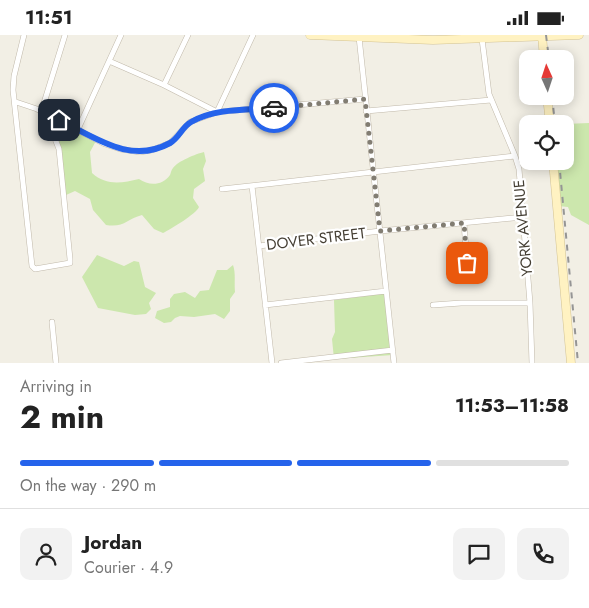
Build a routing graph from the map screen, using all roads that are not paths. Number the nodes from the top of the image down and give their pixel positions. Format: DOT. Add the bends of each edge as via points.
graph roads {
  1 [pos="24,35"];
  2 [pos="64,35"];
  3 [pos="121,35"];
  4 [pos="188,35"];
  5 [pos="253,35"];
  6 [pos="310,35"];
  7 [pos="542,35"];
  8 [pos="560,35"];
  9 [pos="579,35"];
  10 [pos="359,37"];
  11 [pos="373,37"];
  12 [pos="440,37"];
  13 [pos="482,39"];
  14 [pos="543,50"];
  15 [pos="109,61"];
  16 [pos="164,85"];
  17 [pos="365,99"];
  18 [pos="491,100"];
  19 [pos="16,102"];
  20 [pos="366,111"];
  21 [pos="217,112"];
  22 [pos="45,113"];
  23 [pos="78,129"];
  24 [pos="515,156"];
  25 [pos="554,170"];
  26 [pos="373,172"];
  27 [pos="252,186"];
  28 [pos="222,189"];
  29 [pos="523,217"];
  30 [pos="464,223"];
  31 [pos="380,231"];
  32 [pos="259,246"];
  33 [pos="467,263"];
  34 [pos="386,291"];
  35 [pos="530,303"];
  36 [pos="265,305"];
  37 [pos="432,305"];
  38 [pos="52,323"];
  39 [pos="393,350"];
  40 [pos="56,363"];
  41 [pos="272,363"];
  42 [pos="281,363"];
  43 [pos="394,363"];
  44 [pos="532,363"];
  45 [pos="572,363"];
  1 -- 19 [label="street" via="14,76"];
  2 -- 22 [label="street" via="46,96"];
  3 -- 15 [label="street"];
  4 -- 16 [label="street"];
  5 -- 21 [label="street"];
  6 -- 10 [label="street"];
  7 -- 8 [label="street"];
  7 -- 13 [label="street"];
  7 -- 14 [label="street"];
  8 -- 9 [label="street"];
  10 -- 11 [label="street"];
  10 -- 17 [label="street"];
  11 -- 12 [label="street"];
  12 -- 13 [label="street"];
  13 -- 18 [label="street, YORK AVENUE"];
  15 -- 16 [label="street"];
  15 -- 23 [label="street"];
  16 -- 21 [label="street"];
  17 -- 20 [label="street"];
  17 -- 21 [label="street"];
  18 -- 20 [label="street"];
  18 -- 24 [label="street, YORK AVENUE"];
  19 -- 22 [label="street"];
  19 -- 22 [label="street" via="32,266 35,269 70,263 59,149"];
  20 -- 26 [label="street"];
  21 -- 23 [label="street" via="190,122 170,143 140,152 120,149"];
  22 -- 23 [label="street"];
  24 -- 26 [label="street"];
  24 -- 29 [label="street, YORK AVENUE"];
  25 -- 45 [label="street"];
  26 -- 27 [label="street"];
  26 -- 31 [label="street"];
  27 -- 28 [label="street"];
  27 -- 32 [label="street"];
  29 -- 30 [label="street, DOVER STREET"];
  29 -- 35 [label="street, YORK AVENUE"];
  30 -- 31 [label="street, DOVER STREET"];
  30 -- 33 [label="street"];
  31 -- 32 [label="street, DOVER STREET"];
  31 -- 34 [label="street"];
  32 -- 36 [label="street"];
  34 -- 36 [label="street"];
  34 -- 39 [label="street"];
  35 -- 37 [label="street"];
  35 -- 44 [label="street, YORK AVENUE"];
  36 -- 41 [label="street"];
  38 -- 40 [label="street"];
  39 -- 42 [label="street"];
  39 -- 43 [label="street"];
}
